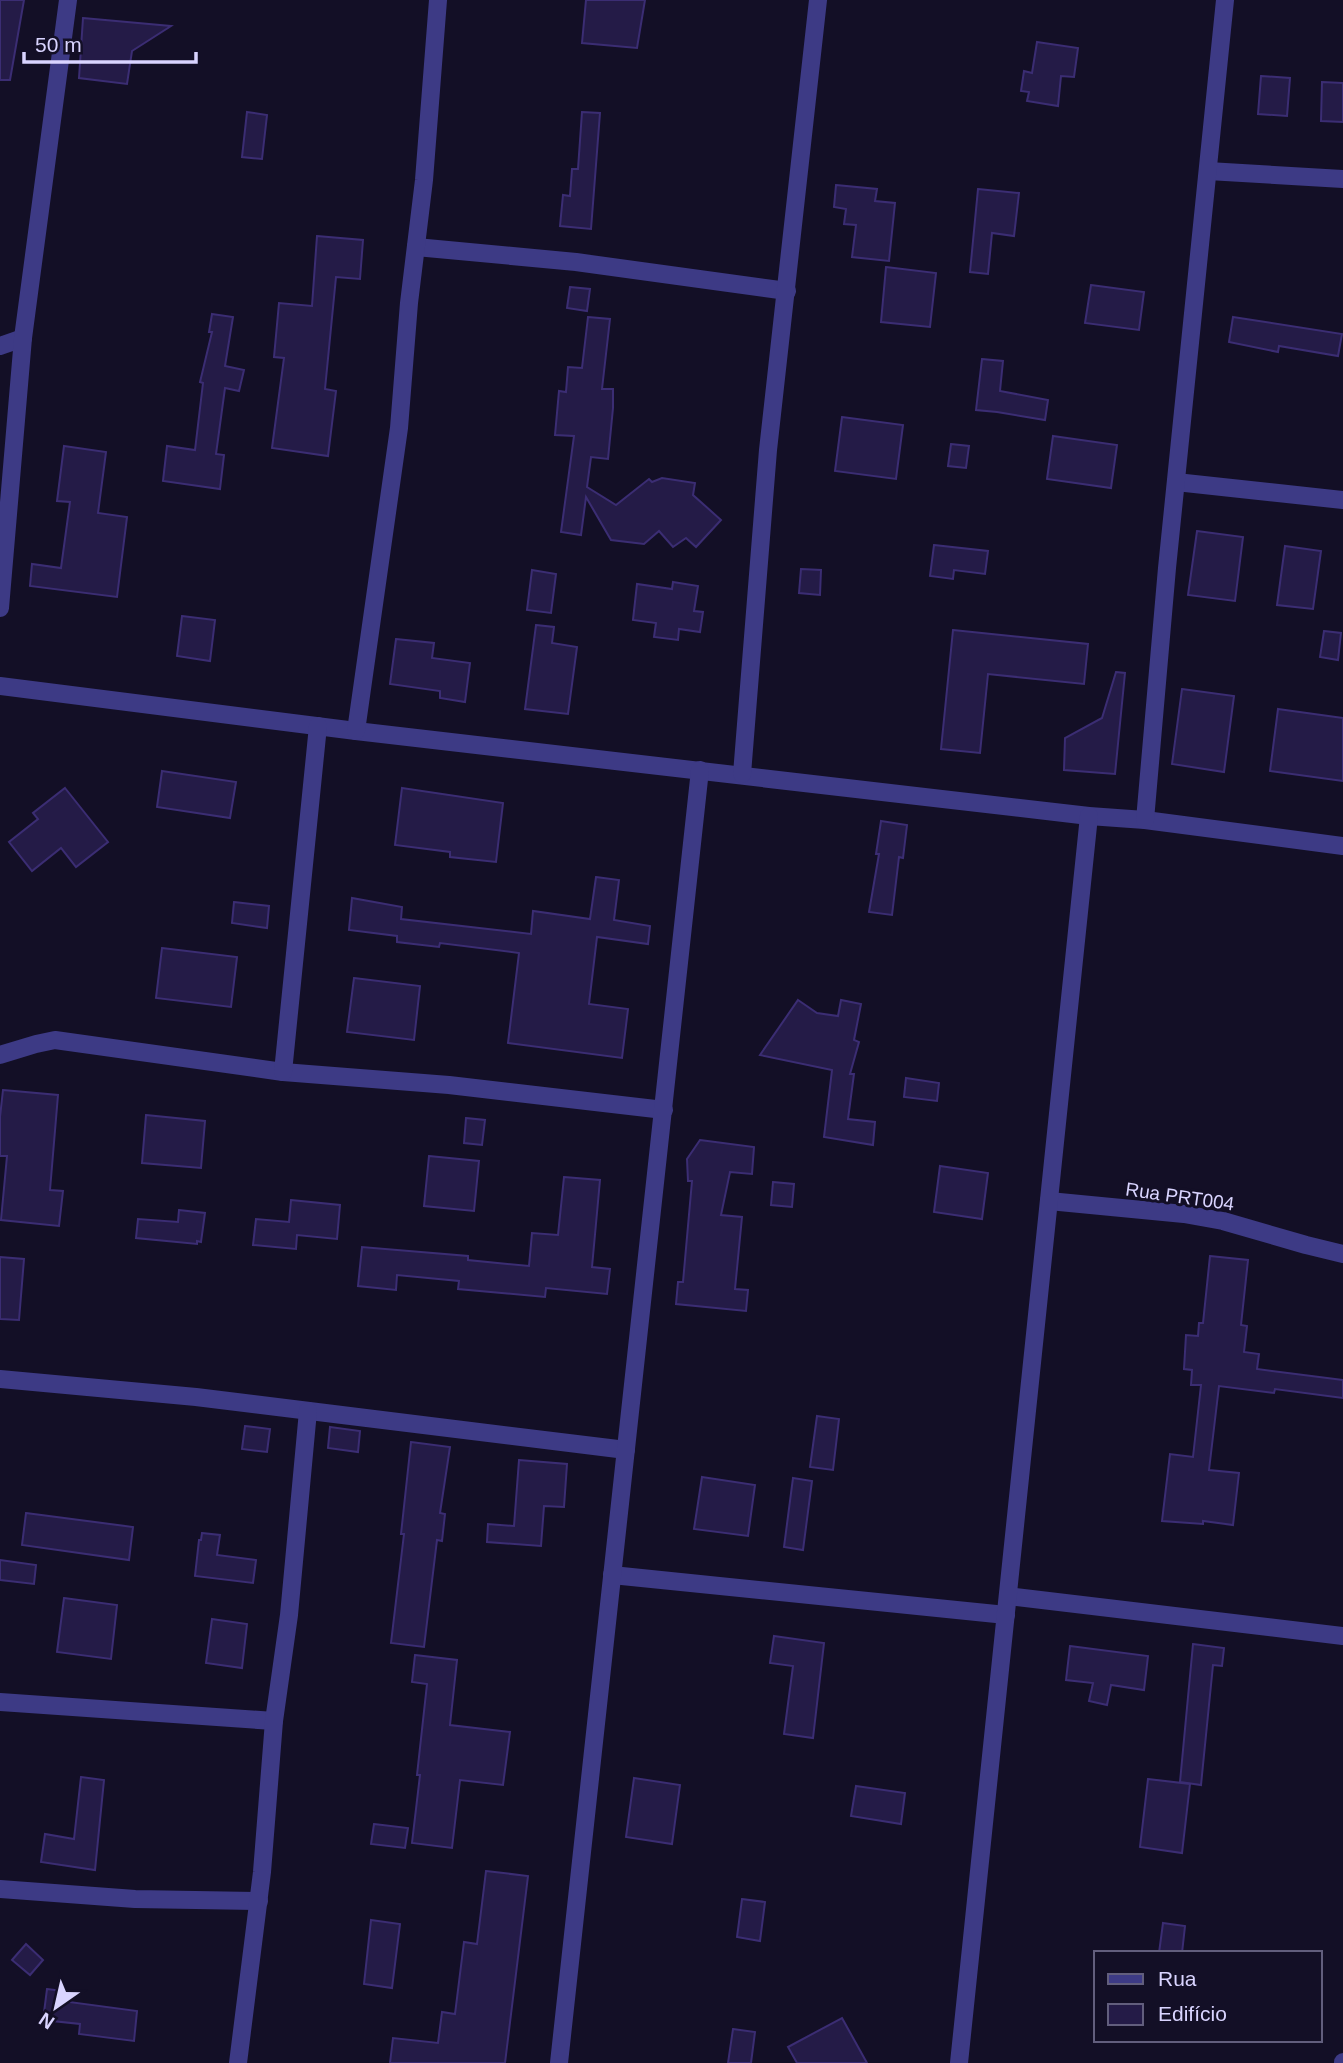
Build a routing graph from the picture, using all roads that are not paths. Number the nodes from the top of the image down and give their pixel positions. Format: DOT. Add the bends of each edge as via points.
graph roads {
  1 [pos="68,0"];
  2 [pos="438,0"];
  3 [pos="818,0"];
  4 [pos="1225,0"];
  5 [pos="1208,171"];
  6 [pos="1343,179"];
  7 [pos="416,247"];
  8 [pos="787,291"];
  9 [pos="23,338"];
  10 [pos="0,346"];
  11 [pos="0,407"];
  12 [pos="17,416"];
  13 [pos="1176,482"];
  14 [pos="1343,500"];
  15 [pos="0,608"];
  16 [pos="0,686"];
  17 [pos="317,726"];
  18 [pos="356,731"];
  19 [pos="700,770"];
  20 [pos="742,774"];
  21 [pos="1089,816"];
  22 [pos="1145,820"];
  23 [pos="1343,846"];
  24 [pos="0,1055"];
  25 [pos="283,1072"];
  26 [pos="664,1110"];
  27 [pos="1049,1201"];
  28 [pos="1343,1254"];
  29 [pos="0,1379"];
  30 [pos="308,1411"];
  31 [pos="626,1450"];
  32 [pos="612,1575"];
  33 [pos="1008,1597"];
  34 [pos="1006,1615"];
  35 [pos="1343,1636"];
  36 [pos="0,1702"];
  37 [pos="274,1721"];
  38 [pos="0,1889"];
  39 [pos="259,1901"];
  40 [pos="238,2063"];
  41 [pos="559,2063"];
  42 [pos="958,2063"];
  1 -- 9 [label="street"];
  2 -- 7 [label="street"];
  3 -- 8 [label="street"];
  4 -- 5 [label="street"];
  5 -- 6 [label="street"];
  5 -- 13 [label="street"];
  7 -- 8 [label="street" via="576,262"];
  7 -- 18 [label="street" via="398,428"];
  8 -- 20 [label="street" via="768,450"];
  9 -- 10 [label="street"];
  9 -- 12 [label="street"];
  11 -- 12 [label="street"];
  12 -- 15 [label="street"];
  13 -- 14 [label="street"];
  13 -- 22 [label="street"];
  16 -- 17 [label="street"];
  17 -- 18 [label="street"];
  17 -- 25 [label="street"];
  18 -- 19 [label="street"];
  19 -- 20 [label="street"];
  19 -- 26 [label="street"];
  20 -- 21 [label="street"];
  21 -- 22 [label="street"];
  21 -- 27 [label="street"];
  22 -- 23 [label="street"];
  24 -- 25 [label="street" via="55,1040"];
  25 -- 26 [label="street" via="449,1085"];
  26 -- 31 [label="street"];
  27 -- 28 [label="street, Rua PRT004" via="1223,1221"];
  27 -- 33 [label="street"];
  29 -- 30 [label="street"];
  30 -- 31 [label="street"];
  30 -- 37 [label="street"];
  31 -- 32 [label="street"];
  32 -- 34 [label="street"];
  32 -- 41 [label="street"];
  33 -- 34 [label="street"];
  33 -- 35 [label="street"];
  34 -- 42 [label="street"];
  36 -- 37 [label="street"];
  37 -- 39 [label="street"];
  38 -- 39 [label="street" via="135,1899"];
  39 -- 40 [label="street"];
}
